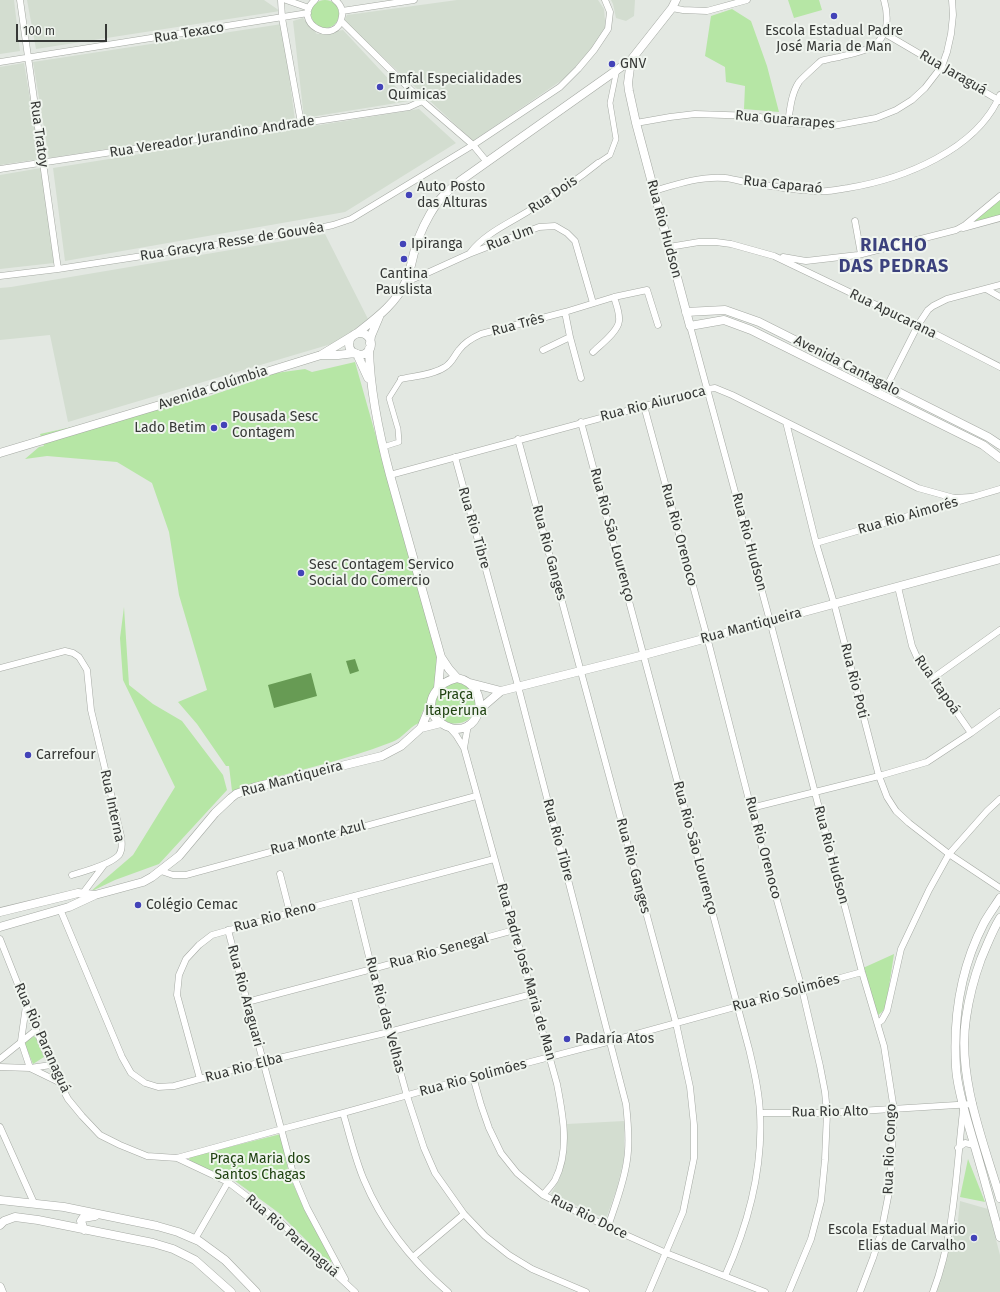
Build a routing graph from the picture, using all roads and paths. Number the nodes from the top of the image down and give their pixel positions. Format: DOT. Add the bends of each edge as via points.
graph roads {
  1 [pos="20,0"];
  2 [pos="280,0"];
  3 [pos="286,0"];
  4 [pos="315,0"];
  5 [pos="335,0"];
  6 [pos="414,0"];
  7 [pos="605,0"];
  8 [pos="747,0"];
  9 [pos="884,0"];
  10 [pos="952,0"];
  11 [pos="674,4"];
  12 [pos="308,10"];
  13 [pos="342,11"];
  14 [pos="282,18"];
  15 [pos="341,21"];
  16 [pos="884,33"];
  17 [pos="28,58"];
  18 [pos="630,60"];
  19 [pos="0,62"];
  20 [pos="942,66"];
  21 [pos="618,69"];
  22 [pos="999,99"];
  23 [pos="422,101"];
  24 [pos="301,123"];
  25 [pos="636,123"];
  26 [pos="788,123"];
  27 [pos="473,145"];
  28 [pos="487,162"];
  29 [pos="43,163"];
  30 [pos="598,163"];
  31 [pos="0,169"];
  32 [pos="654,191"];
  33 [pos="1000,196"];
  34 [pos="1000,218"];
  35 [pos="855,221"];
  36 [pos="956,230"];
  37 [pos="669,247"];
  38 [pos="470,254"];
  39 [pos="861,254"];
  40 [pos="774,256"];
  41 [pos="58,269"];
  42 [pos="0,276"];
  43 [pos="406,282"];
  44 [pos="1000,285"];
  45 [pos="986,289"];
  46 [pos="614,296"];
  47 [pos="1000,297"];
  48 [pos="593,303"];
  49 [pos="565,312"];
  50 [pos="686,312"];
  51 [pos="380,316"];
  52 [pos="658,325"];
  53 [pos="918,325"];
  54 [pos="690,326"];
  55 [pos="355,334"];
  56 [pos="570,337"];
  57 [pos="369,346"];
  58 [pos="543,350"];
  59 [pos="593,352"];
  60 [pos="356,354"];
  61 [pos="321,355"];
  62 [pos="1000,367"];
  63 [pos="581,378"];
  64 [pos="401,379"];
  65 [pos="371,384"];
  66 [pos="887,386"];
  67 [pos="708,389"];
  68 [pos="644,406"];
  69 [pos="581,422"];
  70 [pos="786,422"];
  71 [pos="518,439"];
  72 [pos="1000,445"];
  73 [pos="383,447"];
  74 [pos="0,453"];
  75 [pos="455,457"];
  76 [pos="1000,458"];
  77 [pos="390,474"];
  78 [pos="1000,489"];
  79 [pos="971,497"];
  80 [pos="816,543"];
  81 [pos="1000,559"];
  82 [pos="898,587"];
  83 [pos="834,603"];
  84 [pos="770,621"];
  85 [pos="1000,630"];
  86 [pos="707,637"];
  87 [pos="644,655"];
  88 [pos="441,657"];
  89 [pos="0,668"];
  90 [pos="580,670"];
  91 [pos="457,678"];
  92 [pos="933,678"];
  93 [pos="470,683"];
  94 [pos="518,686"];
  95 [pos="438,688"];
  96 [pos="501,691"];
  97 [pos="431,704"];
  98 [pos="480,709"];
  99 [pos="1000,712"];
  100 [pos="441,723"];
  101 [pos="468,725"];
  102 [pos="449,727"];
  103 [pos="421,728"];
  104 [pos="971,733"];
  105 [pos="464,748"];
  106 [pos="879,776"];
  107 [pos="815,792"];
  108 [pos="476,796"];
  109 [pos="1000,799"];
  110 [pos="752,808"];
  111 [pos="949,854"];
  112 [pos="494,859"];
  113 [pos="104,865"];
  114 [pos="161,871"];
  115 [pos="280,874"];
  116 [pos="72,875"];
  117 [pos="1000,888"];
  118 [pos="83,893"];
  119 [pos="95,895"];
  120 [pos="354,896"];
  121 [pos="1000,898"];
  122 [pos="79,903"];
  123 [pos="60,909"];
  124 [pos="0,912"];
  125 [pos="290,913"];
  126 [pos="1000,918"];
  127 [pos="0,926"];
  128 [pos="228,930"];
  129 [pos="514,930"];
  130 [pos="0,938"];
  131 [pos="372,969"];
  132 [pos="862,972"];
  133 [pos="802,990"];
  134 [pos="532,994"];
  135 [pos="247,1002"];
  136 [pos="26,1006"];
  137 [pos="738,1007"];
  138 [pos="676,1023"];
  139 [pos="878,1023"];
  140 [pos="36,1030"];
  141 [pos="389,1032"];
  142 [pos="21,1041"];
  143 [pos="611,1041"];
  144 [pos="550,1057"];
  145 [pos="0,1059"];
  146 [pos="262,1062"];
  147 [pos="50,1065"];
  148 [pos="0,1067"];
  149 [pos="30,1068"];
  150 [pos="473,1077"];
  151 [pos="200,1079"];
  152 [pos="59,1082"];
  153 [pos="406,1096"];
  154 [pos="973,1104"];
  155 [pos="964,1105"];
  156 [pos="894,1110"];
  157 [pos="344,1113"];
  158 [pos="760,1113"];
  159 [pos="827,1113"];
  160 [pos="0,1127"];
  161 [pos="282,1129"];
  162 [pos="974,1145"];
  163 [pos="958,1148"];
  164 [pos="177,1158"];
  165 [pos="228,1182"];
  166 [pos="543,1195"];
  167 [pos="1000,1198"];
  168 [pos="0,1200"];
  169 [pos="34,1203"];
  170 [pos="464,1214"];
  171 [pos="109,1216"];
  172 [pos="0,1225"];
  173 [pos="608,1227"];
  174 [pos="84,1230"];
  175 [pos="1000,1237"];
  176 [pos="195,1239"];
  177 [pos="666,1253"];
  178 [pos="413,1257"];
  179 [pos="724,1276"];
  180 [pos="348,1285"];
  181 [pos="0,1287"];
  182 [pos="2,1292"];
  183 [pos="231,1292"];
  184 [pos="256,1292"];
  185 [pos="355,1292"];
  186 [pos="448,1292"];
  187 [pos="586,1292"];
  188 [pos="649,1292"];
  189 [pos="765,1292"];
  190 [pos="789,1292"];
  191 [pos="860,1292"];
  192 [pos="933,1292"];
  1 -- 17 [label="street, Rua Tratoy"];
  2 -- 14 [label="street"];
  3 -- 12 [label="street"];
  4 -- 12 [label="street"];
  5 -- 13 [label="street"];
  6 -- 13 [label="street"];
  7 -- 27 [label="street, Rua Gracyra Resse de Gouvêa" via="610,12 608,29 578,69 560,87"];
  8 -- 11 [label="street" via="708,11 683,10"];
  9 -- 16 [label="street" via="887,10"];
  10 -- 20 [label="street, Rua Guararapes" via="951,34"];
  11 -- 18 [label="street"];
  12 -- 14 [label="street, Rua Texaco"];
  12 -- 15 [label="street" via="310,23 324,31 334,29"];
  13 -- 15 [label="street"];
  14 -- 17 [label="street, Rua Texaco"];
  14 -- 24 [label="street"];
  15 -- 23 [label="street"];
  16 -- 20 [label="street, Rua Jaraguá"];
  16 -- 26 [label="street" via="877,44 865,50 820,62 799,81"];
  17 -- 19 [label="street, Rua Texaco"];
  17 -- 29 [label="street, Rua Tratoy"];
  18 -- 21 [label="street"];
  18 -- 25 [label="street, Rua Rio Hudson" via="628,83"];
  20 -- 22 [label="street, Rua Jaraguá"];
  20 -- 26 [label="street, Rua Guararapes" via="912,100 876,118 833,126"];
  21 -- 28 [label="street"];
  21 -- 30 [label="street" via="610,103 616,139 610,155"];
  22 -- 32 [label="street, Rua Caparaó" via="985,120 952,149 934,161 883,181 823,192 725,178 705,179"];
  23 -- 24 [label="street, Rua Vereador Jurandino Andrade" via="408,107"];
  23 -- 27 [label="street"];
  24 -- 29 [label="street, Rua Vereador Jurandino Andrade"];
  25 -- 26 [label="street, Rua Guararapes" via="695,114 754,116"];
  25 -- 32 [label="street, Rua Rio Hudson"];
  27 -- 28 [label="street"];
  27 -- 41 [label="street, Rua Gracyra Resse de Gouvêa" via="351,219 333,225 306,232"];
  28 -- 43 [label="street" via="460,181 437,204 419,237"];
  29 -- 31 [label="street, Rua Vereador Jurandino Andrade"];
  29 -- 41 [label="street, Rua Tratoy"];
  30 -- 38 [label="street, Rua Dois" via="531,210 482,240"];
  32 -- 37 [label="street, Rua Rio Hudson"];
  33 -- 36 [label="street"];
  34 -- 36 [label="street"];
  35 -- 39 [label="street"];
  36 -- 39 [label="street"];
  37 -- 40 [label="street, Rua Apucarana" via="716,242"];
  37 -- 50 [label="street, Rua Rio Hudson"];
  38 -- 43 [label="street, Rua Um"];
  38 -- 48 [label="street, Rua Um" via="539,227 555,226 575,241"];
  39 -- 40 [label="street" via="806,261"];
  40 -- 53 [label="street, Rua Apucarana"];
  41 -- 42 [label="street, Rua Gracyra Resse de Gouvêa"];
  43 -- 51 [label="street"];
  44 -- 45 [label="street"];
  45 -- 47 [label="street"];
  45 -- 53 [label="street" via="947,299 933,306"];
  46 -- 48 [label="street, Rua Três"];
  46 -- 52 [label="street, Rua Três" via="647,290"];
  46 -- 59 [label="street" via="619,322 616,330"];
  48 -- 49 [label="street, Rua Três"];
  49 -- 56 [label="street"];
  49 -- 64 [label="street, Rua Três" via="481,334 468,340 446,367"];
  50 -- 54 [label="street, Rua Rio Hudson"];
  50 -- 66 [label="street, Avenida Cantagalo" via="725,310 759,322"];
  51 -- 55 [label="street"];
  51 -- 57 [label="street"];
  53 -- 62 [label="street, Rua Apucarana"];
  53 -- 66 [label="street"];
  54 -- 67 [label="street, Rua Rio Hudson"];
  54 -- 76 [label="street, Avenida Cantagalo" via="724,320 751,330 983,445"];
  55 -- 57 [label="street" via="368,337"];
  55 -- 60 [label="street" via="349,344"];
  55 -- 61 [label="street, Avenida Colúmbia"];
  56 -- 58 [label="street"];
  56 -- 63 [label="street"];
  57 -- 60 [label="street" via="365,353"];
  57 -- 65 [label="street"];
  60 -- 61 [label="street"];
  60 -- 65 [label="street"];
  61 -- 74 [label="street, Avenida Colúmbia"];
  64 -- 73 [label="street" via="389,398 399,442"];
  65 -- 73 [label="street"];
  66 -- 72 [label="street, Avenida Cantagalo"];
  67 -- 68 [label="street, Rua Rio Aiuruoca"];
  67 -- 70 [label="street, Rua Rio Aiuruoca" via="715,388 732,395"];
  67 -- 84 [label="street, Rua Rio Hudson"];
  68 -- 69 [label="street, Rua Rio Aiuruoca"];
  68 -- 86 [label="street, Rua Rio Orenoco"];
  69 -- 71 [label="street, Rua Rio Aiuruoca"];
  69 -- 87 [label="street, Rua Rio São Lourenço"];
  70 -- 79 [label="street, Rua Rio Aiuruoca" via="918,488 954,498"];
  70 -- 80 [label="street, Rua Rio Poti"];
  71 -- 75 [label="street, Rua Rio Aiuruoca"];
  71 -- 90 [label="street, Rua Rio Ganges"];
  73 -- 77 [label="street"];
  75 -- 77 [label="street, Rua Rio Aiuruoca"];
  75 -- 94 [label="street, Rua Rio Tibre"];
  77 -- 88 [label="street"];
  78 -- 79 [label="street, Rua Rio Aimorés"];
  79 -- 80 [label="street, Rua Rio Aimorés"];
  80 -- 83 [label="street, Rua Rio Poti"];
  81 -- 82 [label="street, Rua Mantiqueira"];
  82 -- 83 [label="street, Rua Mantiqueira"];
  82 -- 92 [label="street, Rua Itapoá" via="912,646 920,664"];
  83 -- 84 [label="street, Rua Mantiqueira"];
  83 -- 106 [label="street, Rua Rio Poti"];
  84 -- 86 [label="street, Rua Mantiqueira"];
  84 -- 107 [label="street, Rua Rio Hudson"];
  85 -- 92 [label="street"];
  86 -- 87 [label="street, Rua Mantiqueira"];
  86 -- 110 [label="street, Rua Rio Orenoco"];
  87 -- 90 [label="street, Rua Mantiqueira"];
  87 -- 137 [label="street, Rua Rio São Lourenço"];
  88 -- 91 [label="street"];
  88 -- 95 [label="street"];
  89 -- 113 [label="street, Rua Interna" via="65,652 73,653 83,662 87,670 91,710 122,841 119,855"];
  90 -- 94 [label="street, Rua Mantiqueira"];
  90 -- 138 [label="street, Rua Rio Ganges"];
  91 -- 93 [label="street"];
  91 -- 95 [label="street" via="448,680"];
  92 -- 104 [label="street, Rua Itapoá"];
  93 -- 96 [label="street"];
  93 -- 98 [label="street" via="477,692"];
  94 -- 96 [label="street, Rua Mantiqueira"];
  94 -- 143 [label="street, Rua Rio Tibre"];
  95 -- 97 [label="street"];
  96 -- 98 [label="street, Rua Mantiqueira"];
  97 -- 100 [label="street" via="433,713"];
  97 -- 103 [label="street, Rua Mantiqueira"];
  98 -- 101 [label="street" via="473,722"];
  99 -- 104 [label="street"];
  100 -- 102 [label="street"];
  100 -- 103 [label="street, Rua Mantiqueira"];
  101 -- 102 [label="street" via="456,729"];
  101 -- 105 [label="street, Rua Padre José Maria de Man"];
  102 -- 105 [label="street, Rua Padre José Maria de Man"];
  103 -- 114 [label="street, Rua Mantiqueira" via="401,746 382,756 236,794"];
  104 -- 106 [label="street" via="927,762"];
  105 -- 108 [label="street, Rua Padre José Maria de Man"];
  106 -- 107 [label="street"];
  106 -- 111 [label="street, Rua Rio Poti" via="896,811"];
  107 -- 110 [label="street"];
  107 -- 132 [label="street, Rua Rio Hudson"];
  108 -- 112 [label="street, Rua Padre José Maria de Man"];
  108 -- 114 [label="street, Rua Monte Azul" via="186,875"];
  109 -- 111 [label="street"];
  110 -- 133 [label="street, Rua Rio Orenoco"];
  111 -- 117 [label="street, Rua Rio Poti"];
  111 -- 139 [label="street" via="901,949 888,1011"];
  112 -- 120 [label="street, Rua Rio Reno"];
  112 -- 129 [label="street, Rua Padre José Maria de Man"];
  113 -- 116 [label="street, Rua Interna"];
  113 -- 118 [label="street, Rua Interna"];
  114 -- 119 [label="street, Rua Mantiqueira" via="143,882"];
  115 -- 125 [label="street"];
  118 -- 119 [label="street, Rua Mantiqueira"];
  118 -- 122 [label="street"];
  118 -- 124 [label="street, Rua Mantiqueira"];
  119 -- 122 [label="street, Rua Mantiqueira"];
  120 -- 125 [label="street, Rua Rio Reno"];
  120 -- 131 [label="street, Rua Rio das Velhas"];
  121 -- 155 [label="street" via="972,949 959,993 956,1068"];
  122 -- 123 [label="street, Rua Mantiqueira"];
  123 -- 127 [label="street, Rua Mantiqueira"];
  123 -- 151 [label="street, Rua Rio Elba" via="131,1073 145,1083 158,1087 174,1086"];
  125 -- 128 [label="street, Rua Rio Reno"];
  126 -- 154 [label="street" via="975,975 966,1019 966,1067"];
  128 -- 135 [label="street, Rua Rio Araguari"];
  128 -- 151 [label="street, Rua Rio Reno" via="212,935 199,945 186,959 179,975 177,995"];
  129 -- 131 [label="street, Rua Rio Senegal"];
  129 -- 134 [label="street, Rua Padre José Maria de Man"];
  130 -- 136 [label="street, Rua Rio Paranaguá"];
  131 -- 135 [label="street, Rua Rio Senegal"];
  131 -- 141 [label="street, Rua Rio das Velhas"];
  132 -- 133 [label="street, Rua Rio Solimões"];
  132 -- 139 [label="street, Rua Rio Hudson"];
  133 -- 137 [label="street, Rua Rio Solimões"];
  133 -- 159 [label="street, Rua Rio Orenoco" via="820,1066"];
  134 -- 141 [label="street, Rua Rio Elba"];
  134 -- 144 [label="street, Rua Padre José Maria de Man"];
  135 -- 146 [label="street, Rua Rio Araguari"];
  136 -- 140 [label="street, Rua Rio Paranaguá"];
  136 -- 142 [label="street"];
  137 -- 138 [label="street, Rua Rio Solimões"];
  137 -- 158 [label="street, Rua Rio São Lourenço" via="756,1082"];
  138 -- 143 [label="street, Rua Rio Solimões"];
  138 -- 177 [label="street, Rua Rio Ganges" via="690,1087 694,1158 682,1212"];
  139 -- 156 [label="street, Rua Rio Congo"];
  140 -- 142 [label="street"];
  140 -- 147 [label="street, Rua Rio Paranaguá"];
  141 -- 146 [label="street, Rua Rio Elba"];
  141 -- 153 [label="street, Rua Rio das Velhas"];
  142 -- 145 [label="street"];
  142 -- 149 [label="street"];
  143 -- 144 [label="street, Rua Rio Solimões"];
  143 -- 173 [label="street, Rua Rio Tibre" via="626,1104 628,1160"];
  144 -- 150 [label="street, Rua Rio Solimões"];
  144 -- 166 [label="street, Rua Padre José Maria de Man" via="562,1111 564,1135 562,1157 555,1180"];
  146 -- 151 [label="street, Rua Rio Elba"];
  146 -- 161 [label="street, Rua Rio Araguari"];
  147 -- 149 [label="street"];
  147 -- 152 [label="street, Rua Rio Paranaguá"];
  148 -- 149 [label="street"];
  149 -- 152 [label="street"];
  150 -- 153 [label="street, Rua Rio Solimões"];
  150 -- 166 [label="street, Rua Rio Doce" via="489,1128 501,1153 517,1173"];
  152 -- 164 [label="street, Rua Rio Paranaguá" via="68,1099 100,1135 147,1156"];
  153 -- 157 [label="street, Rua Rio Solimões"];
  153 -- 170 [label="street, Rua Rio das Velhas" via="435,1173"];
  154 -- 155 [label="street, Rua Rio Alto"];
  154 -- 167 [label="street"];
  155 -- 156 [label="street, Rua Rio Alto"];
  155 -- 162 [label="street"];
  155 -- 163 [label="street"];
  156 -- 159 [label="street, Rua Rio Alto"];
  156 -- 191 [label="street, Rua Rio Congo" via="890,1187 881,1233"];
  157 -- 161 [label="street, Rua Rio Solimões"];
  157 -- 178 [label="street" via="365,1182 394,1235"];
  158 -- 159 [label="street, Rua Rio Alto"];
  158 -- 179 [label="street, Rua Rio São Lourenço" via="755,1184 737,1249"];
  159 -- 190 [label="street, Rua Rio Orenoco" via="821,1201 811,1239"];
  160 -- 169 [label="street"];
  161 -- 164 [label="street, Rua Rio Solimões"];
  161 -- 180 [label="street, Rua Rio Araguari" via="294,1177 307,1208"];
  162 -- 163 [label="street" via="965,1143"];
  162 -- 175 [label="street"];
  163 -- 192 [label="street" via="953,1209"];
  164 -- 165 [label="street, Rua Rio Paranaguá"];
  165 -- 176 [label="street"];
  165 -- 180 [label="street, Rua Rio Paranaguá" via="280,1221"];
  166 -- 173 [label="street, Rua Rio Doce"];
  168 -- 169 [label="street"];
  169 -- 171 [label="street"];
  170 -- 178 [label="street"];
  170 -- 187 [label="street, Rua Rio das Velhas" via="509,1256 532,1269"];
  171 -- 174 [label="street" via="83,1218 81,1221"];
  171 -- 176 [label="street" via="157,1226"];
  172 -- 174 [label="street" via="15,1217"];
  173 -- 177 [label="street, Rua Rio Doce"];
  174 -- 183 [label="street" via="173,1249 195,1260"];
  176 -- 184 [label="street" via="225,1260"];
  177 -- 179 [label="street, Rua Rio Doce"];
  177 -- 188 [label="street, Rua Rio Ganges"];
  178 -- 186 [label="street" via="431,1278"];
  179 -- 189 [label="street, Rua Rio Doce"];
  180 -- 185 [label="street, Rua Rio Paranaguá"];
  181 -- 182 [label="street"];
}
